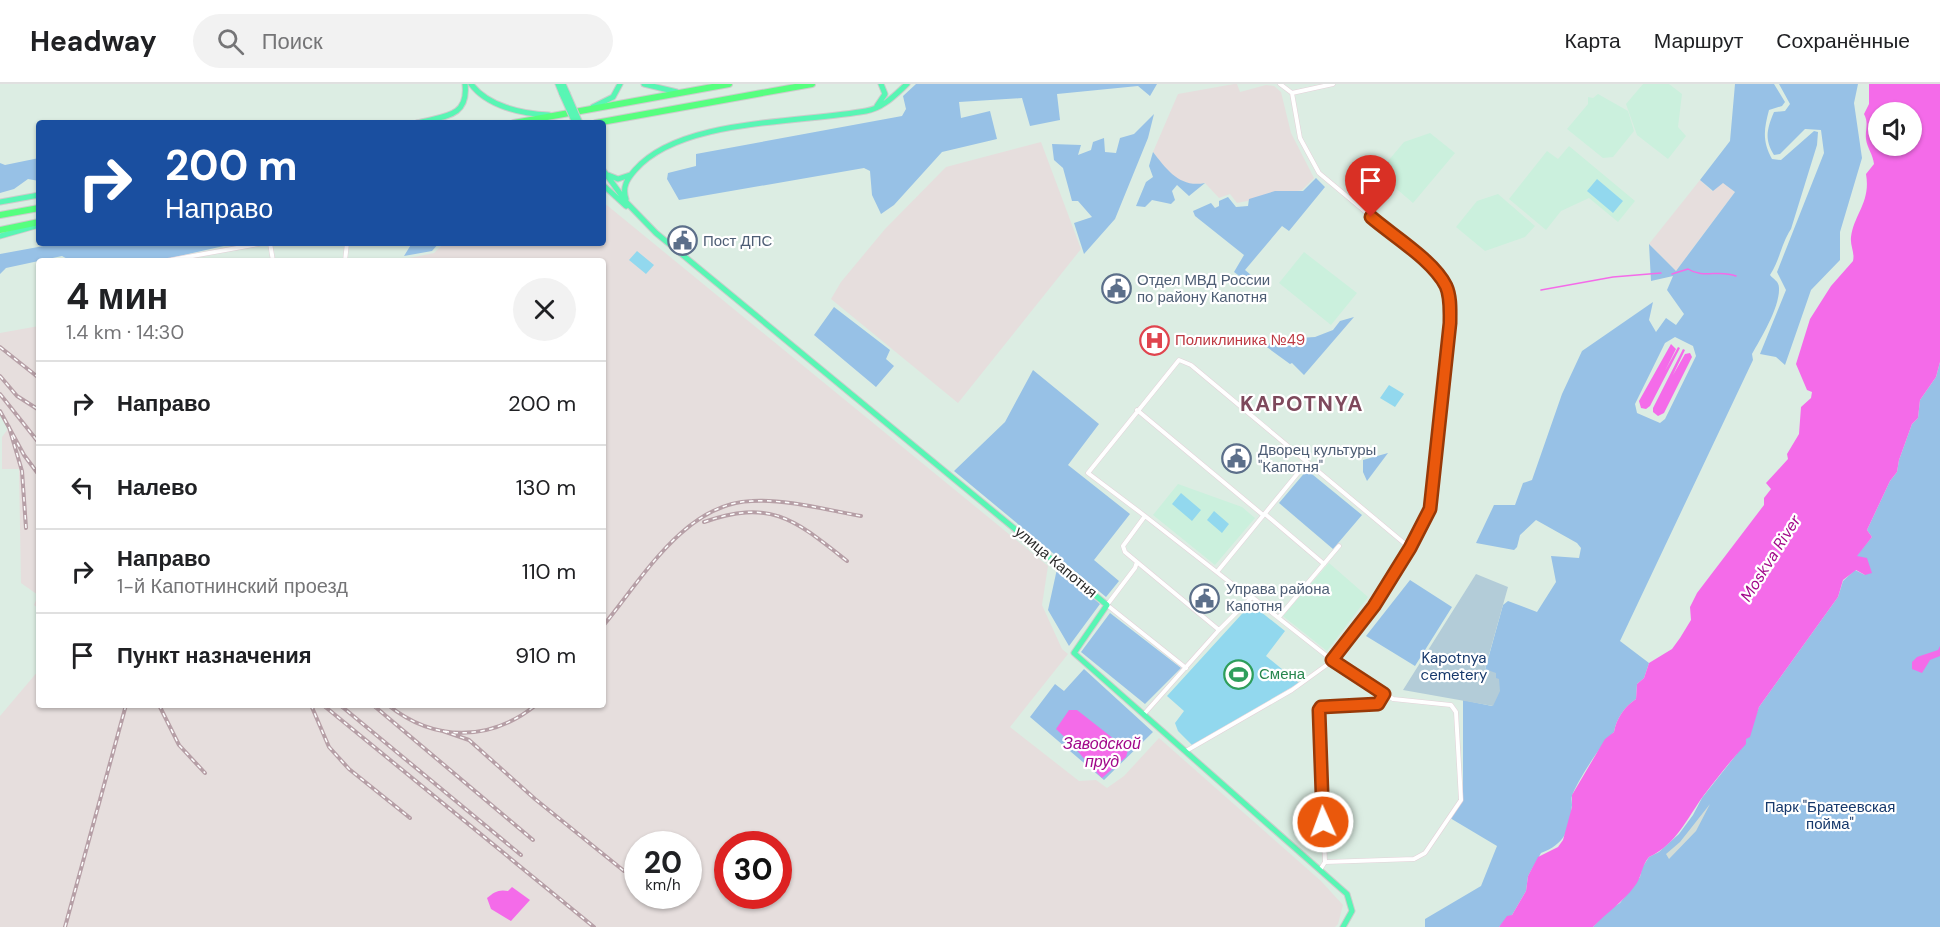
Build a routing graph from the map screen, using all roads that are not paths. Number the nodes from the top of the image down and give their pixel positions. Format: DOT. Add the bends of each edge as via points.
graph roads {
  1 [pos="465,84"];
  2 [pos="471,84"];
  3 [pos="558,84"];
  4 [pos="563,84"];
  5 [pos="620,84"];
  6 [pos="644,84"];
  7 [pos="729,84"];
  8 [pos="812,84"];
  9 [pos="882,84"];
  10 [pos="907,84"];
  11 [pos="1280,84"];
  12 [pos="1334,84"];
  13 [pos="687,92"];
  14 [pos="564,93"];
  15 [pos="1292,93"];
  16 [pos="873,109"];
  17 [pos="586,110"];
  18 [pos="559,115"];
  19 [pos="428,120"];
  20 [pos="531,120"];
  21 [pos="574,120"];
  22 [pos="578,120"];
  23 [pos="606,121"];
  24 [pos="633,172"];
  25 [pos="606,174"];
  26 [pos="606,176"];
  27 [pos="606,177"];
  28 [pos="606,187"];
  29 [pos="613,193"];
  30 [pos="36,196"];
  31 [pos="0,202"];
  32 [pos="627,203"];
  33 [pos="36,209"];
  34 [pos="0,215"];
  35 [pos="36,224"];
  36 [pos="36,225"];
  37 [pos="650,228"];
  38 [pos="0,230"];
  39 [pos="0,236"];
  40 [pos="248,246"];
  41 [pos="182,258"];
  42 [pos="1137,410"];
  43 [pos="1307,462"];
  44 [pos="1264,515"];
  45 [pos="1145,516"];
  46 [pos="1339,546"];
  47 [pos="1410,548"];
  48 [pos="1137,562"];
  49 [pos="1324,564"];
  50 [pos="1217,572"];
  51 [pos="1250,598"];
  52 [pos="1107,604"];
  53 [pos="1279,617"];
  54 [pos="1219,630"];
  55 [pos="1332,660"];
  56 [pos="1186,668"];
  57 [pos="1384,694"];
  58 [pos="1145,713"];
  59 [pos="1186,751"];
  60 [pos="1325,862"];
  61 [pos="1320,870"];
  62 [pos="1343,927"];
  1 -- 19 [label="main road" via="464,104 458,112"];
  2 -- 18 [label="main road" via="496,104"];
  3 -- 14 [label="main road"];
  4 -- 14 [label="main road"];
  5 -- 17 [label="main road" via="613,96"];
  6 -- 13 [label="main road"];
  7 -- 13 [label="highway"];
  8 -- 23 [label="highway"];
  9 -- 16 [label="main road" via="884,98"];
  10 -- 16 [label="main road"];
  11 -- 15 [label="street"];
  12 -- 15 [label="street"];
  13 -- 17 [label="highway"];
  14 -- 21 [label="main road, bridge"];
  14 -- 22 [label="main road, bridge"];
  15 -- 47 [label="street" via="1300,138 1319,173 1426,262 1446,287 1450,323 1434,487 1430,509"];
  16 -- 24 [label="main road" via="773,121 678,142 651,154"];
  17 -- 18 [label="highway"];
  18 -- 20 [label="highway"];
  24 -- 25 [label="main road" via="618,180"];
  24 -- 32 [label="main road" via="624,187"];
  26 -- 32 [label="main road"];
  27 -- 29 [label="main road"];
  28 -- 29 [label="main road"];
  29 -- 37 [label="main road"];
  30 -- 31 [label="main road"];
  32 -- 37 [label="main road"];
  33 -- 34 [label="highway"];
  35 -- 38 [label="highway"];
  36 -- 39 [label="main road"];
  37 -- 52 [label="main road, улица Капотня"];
  40 -- 41 [label="street"];
  42 -- 43 [label="street" via="1179,360 1185,361"];
  42 -- 44 [label="street"];
  42 -- 45 [label="street" via="1088,473"];
  43 -- 44 [label="street"];
  43 -- 47 [label="street"];
  44 -- 49 [label="street"];
  44 -- 50 [label="street"];
  45 -- 48 [label="street" via="1123,546"];
  45 -- 50 [label="street"];
  46 -- 49 [label="street"];
  47 -- 55 [label="street" via="1359,628"];
  48 -- 52 [label="street"];
  48 -- 54 [label="street"];
  49 -- 53 [label="street"];
  50 -- 51 [label="street"];
  51 -- 53 [label="street"];
  51 -- 54 [label="street"];
  52 -- 56 [label="street"];
  52 -- 58 [label="main road, улица Капотня" via="1074,652"];
  53 -- 55 [label="street"];
  54 -- 56 [label="street"];
  55 -- 57 [label="street"];
  55 -- 59 [label="street" via="1292,690"];
  56 -- 58 [label="street"];
  57 -- 60 [label="street" via="1378,704 1319,710"];
  57 -- 60 [label="street" via="1393,699 1454,708 1461,800 1420,856"];
  58 -- 59 [label="main road, улица Капотня"];
  59 -- 61 [label="main road, улица Капотня"];
  60 -- 61 [label="street"];
  61 -- 62 [label="main road, улица Капотня" via="1351,900 1352,915"];
}
